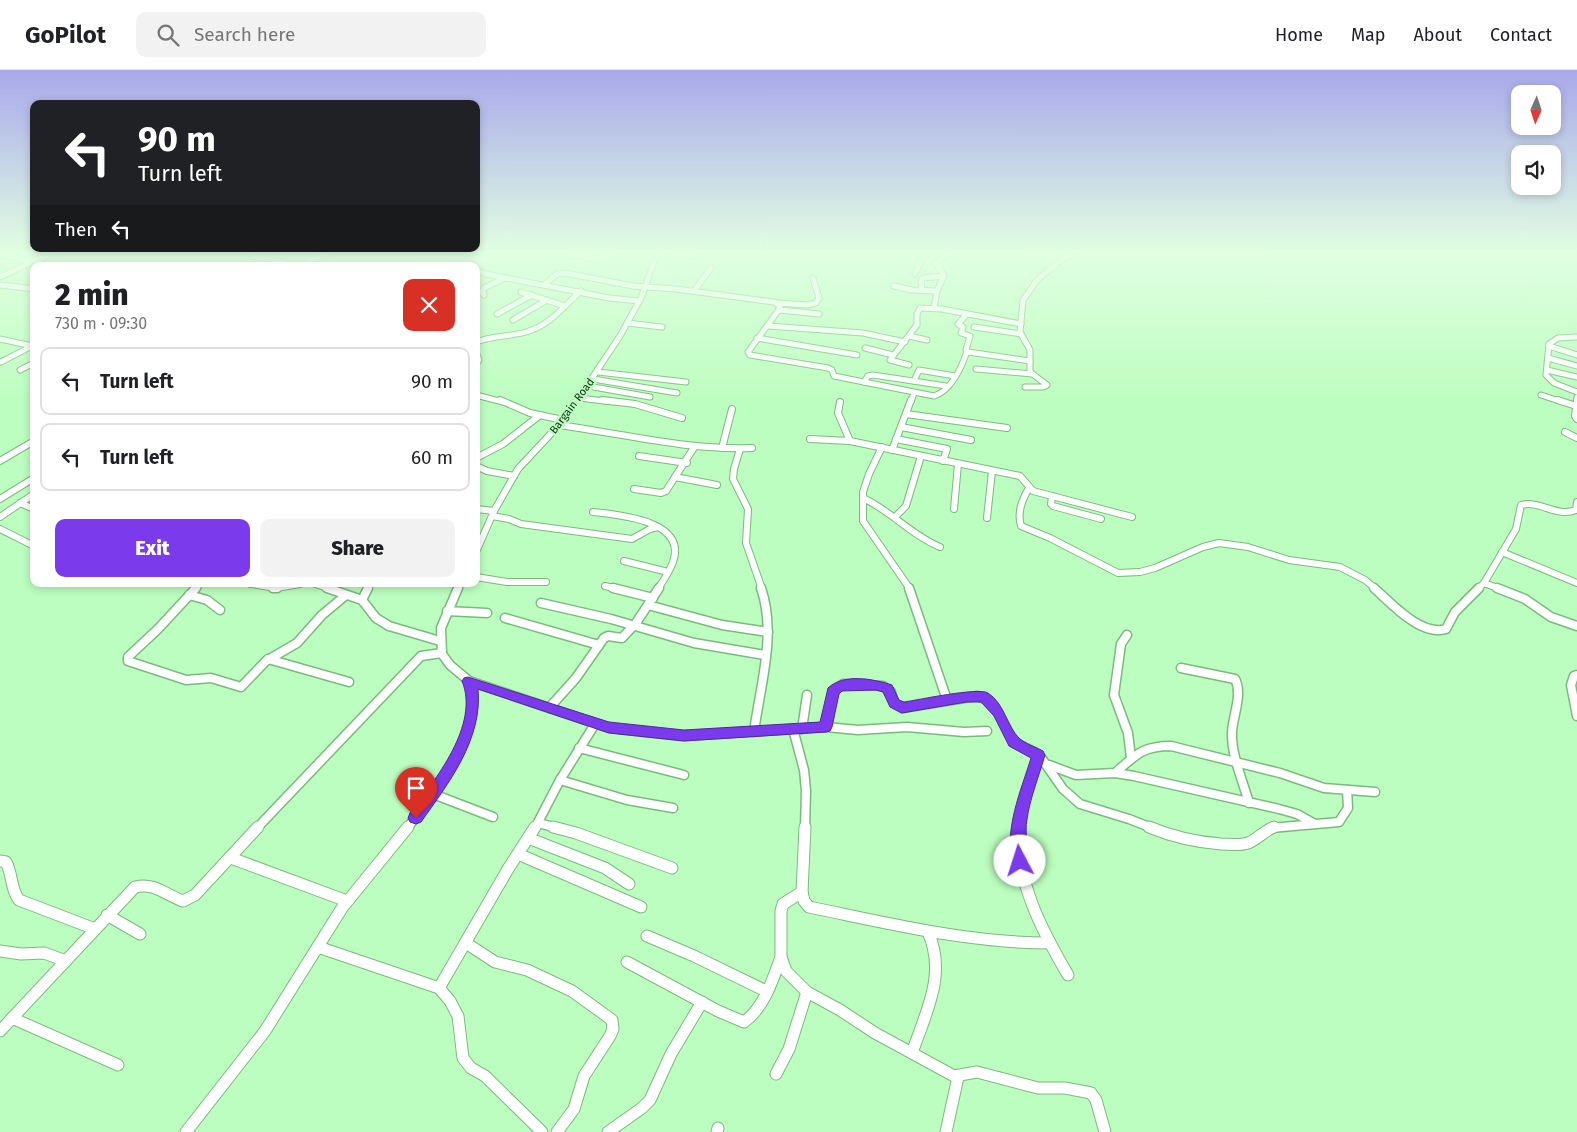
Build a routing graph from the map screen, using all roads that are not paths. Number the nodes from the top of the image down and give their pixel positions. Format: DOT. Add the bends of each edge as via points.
graph roads {
  1 [pos="778,303"];
  2 [pos="517,304"];
  3 [pos="541,304"];
  4 [pos="558,304"];
  5 [pos="568,304"];
  6 [pos="638,304"];
  7 [pos="786,304"];
  8 [pos="814,304"];
  9 [pos="935,304"];
  10 [pos="1024,304"];
  11 [pos="514,305"];
  12 [pos="565,306"];
  13 [pos="934,308"];
  14 [pos="531,310"];
  15 [pos="779,310"];
  16 [pos="497,314"];
  17 [pos="819,314"];
  18 [pos="966,314"];
  19 [pos="513,320"];
  20 [pos="627,323"];
  21 [pos="1021,324"];
  22 [pos="769,326"];
  23 [pos="662,327"];
  24 [pos="974,327"];
  25 [pos="1021,334"];
  26 [pos="1577,336"];
  27 [pos="757,338"];
  28 [pos="0,339"];
  29 [pos="907,339"];
  30 [pos="927,340"];
  31 [pos="9,341"];
  32 [pos="480,341"];
  33 [pos="30,345"];
  34 [pos="0,346"];
  35 [pos="1549,346"];
  36 [pos="30,348"];
  37 [pos="865,348"];
  38 [pos="967,351"];
  39 [pos="857,355"];
  40 [pos="893,355"];
  41 [pos="1577,355"];
  42 [pos="1000,357"];
  43 [pos="1548,358"];
  44 [pos="1030,361"];
  45 [pos="1,362"];
  46 [pos="908,364"];
  47 [pos="30,365"];
  48 [pos="1577,366"];
  49 [pos="976,369"];
  50 [pos="20,370"];
  51 [pos="1547,370"];
  52 [pos="598,372"];
  53 [pos="1000,372"];
  54 [pos="1032,374"];
  55 [pos="955,376"];
  56 [pos="1577,377"];
  57 [pos="593,379"];
  58 [pos="914,381"];
  59 [pos="686,382"];
  60 [pos="864,382"];
  61 [pos="588,386"];
  62 [pos="946,386"];
  63 [pos="1025,386"];
  64 [pos="1577,392"];
  65 [pos="677,393"];
  66 [pos="914,393"];
  67 [pos="1541,395"];
  68 [pos="480,396"];
  69 [pos="650,396"];
  70 [pos="1577,397"];
  71 [pos="579,398"];
  72 [pos="840,402"];
  73 [pos="1576,406"];
  74 [pos="732,409"];
  75 [pos="906,414"];
  76 [pos="540,415"];
  77 [pos="682,418"];
  78 [pos="1577,419"];
  79 [pos="561,422"];
  80 [pos="901,427"];
  81 [pos="1007,428"];
  82 [pos="1564,432"];
  83 [pos="1577,438"];
  84 [pos="810,439"];
  85 [pos="896,439"];
  86 [pos="971,440"];
  87 [pos="850,441"];
  88 [pos="30,443"];
  89 [pos="695,446"];
  90 [pos="882,447"];
  91 [pos="722,448"];
  92 [pos="752,448"];
  93 [pos="740,449"];
  94 [pos="892,450"];
  95 [pos="480,456"];
  96 [pos="639,456"];
  97 [pos="921,456"];
  98 [pos="0,461"];
  99 [pos="944,461"];
  100 [pos="687,463"];
  101 [pos="958,464"];
  102 [pos="480,468"];
  103 [pos="992,471"];
  104 [pos="514,476"];
  105 [pos="675,477"];
  106 [pos="30,480"];
  107 [pos="24,484"];
  108 [pos="717,485"];
  109 [pos="30,486"];
  110 [pos="1029,488"];
  111 [pos="634,489"];
  112 [pos="1052,496"];
  113 [pos="30,497"];
  114 [pos="864,498"];
  115 [pos="0,499"];
  116 [pos="20,503"];
  117 [pos="30,507"];
  118 [pos="1577,508"];
  119 [pos="954,509"];
  120 [pos="480,510"];
  121 [pos="593,512"];
  122 [pos="493,513"];
  123 [pos="0,517"];
  124 [pos="895,517"];
  125 [pos="1132,517"];
  126 [pos="987,518"];
  127 [pos="1101,520"];
  128 [pos="660,527"];
  129 [pos="0,529"];
  130 [pos="480,543"];
  131 [pos="30,544"];
  132 [pos="940,547"];
  133 [pos="1502,552"];
  134 [pos="624,561"];
  135 [pos="668,572"];
  136 [pos="480,578"];
  137 [pos="546,582"];
  138 [pos="1577,582"];
  139 [pos="1484,583"];
  140 [pos="604,586"];
  141 [pos="197,587"];
  142 [pos="261,587"];
  143 [pos="286,587"];
  144 [pos="323,587"];
  145 [pos="368,587"];
  146 [pos="459,587"];
  147 [pos="189,595"];
  148 [pos="346,595"];
  149 [pos="362,600"];
  150 [pos="650,602"];
  151 [pos="541,603"];
  152 [pos="220,610"];
  153 [pos="447,611"];
  154 [pos="487,613"];
  155 [pos="505,618"];
  156 [pos="633,626"];
  157 [pos="1577,626"];
  158 [pos="768,632"];
  159 [pos="1127,635"];
  160 [pos="440,641"];
  161 [pos="599,645"];
  162 [pos="442,652"];
  163 [pos="765,655"];
  164 [pos="268,659"];
  165 [pos="1182,668"];
  166 [pos="1577,675"];
  167 [pos="468,681"];
  168 [pos="349,682"];
  169 [pos="807,695"];
  170 [pos="947,700"];
  171 [pos="549,708"];
  172 [pos="1577,716"];
  173 [pos="594,724"];
  174 [pos="826,727"];
  175 [pos="797,729"];
  176 [pos="988,731"];
  177 [pos="754,732"];
  178 [pos="579,748"];
  179 [pos="1038,755"];
  180 [pos="1131,758"];
  181 [pos="1238,762"];
  182 [pos="1046,763"];
  183 [pos="1115,773"];
  184 [pos="684,775"];
  185 [pos="560,780"];
  186 [pos="1347,790"];
  187 [pos="1375,792"];
  188 [pos="433,794"];
  189 [pos="1249,802"];
  190 [pos="673,808"];
  191 [pos="493,817"];
  192 [pos="538,823"];
  193 [pos="1315,824"];
  194 [pos="528,838"];
  195 [pos="518,854"];
  196 [pos="230,858"];
  197 [pos="0,861"];
  198 [pos="672,868"];
  199 [pos="629,884"];
  200 [pos="802,892"];
  201 [pos="347,901"];
  202 [pos="641,907"];
  203 [pos="107,915"];
  204 [pos="95,929"];
  205 [pos="928,932"];
  206 [pos="140,934"];
  207 [pos="647,936"];
  208 [pos="466,943"];
  209 [pos="1049,943"];
  210 [pos="318,947"];
  211 [pos="0,951"];
  212 [pos="781,957"];
  213 [pos="66,961"];
  214 [pos="627,962"];
  215 [pos="1068,975"];
  216 [pos="439,988"];
  217 [pos="766,991"];
  218 [pos="807,992"];
  219 [pos="702,1002"];
  220 [pos="12,1018"];
  221 [pos="0,1031"];
  222 [pos="912,1053"];
  223 [pos="118,1065"];
  224 [pos="776,1074"];
  225 [pos="958,1077"];
  226 [pos="186,1132"];
  227 [pos="542,1132"];
  228 [pos="556,1132"];
  229 [pos="608,1132"];
  230 [pos="946,1132"];
  231 [pos="1106,1132"];
  1 -- 15 [label="street"];
  2 -- 11 [label="street"];
  3 -- 14 [label="street"];
  4 -- 12 [label="street"];
  5 -- 12 [label="street"];
  6 -- 20 [label="street, Bargain Road"];
  7 -- 8 [label="street"];
  9 -- 13 [label="street"];
  10 -- 21 [label="street"];
  11 -- 14 [label="street"];
  11 -- 16 [label="street"];
  12 -- 32 [label="street" via="532,330"];
  13 -- 18 [label="street"];
  13 -- 29 [label="street" via="919,309 918,323"];
  14 -- 19 [label="street"];
  15 -- 17 [label="street"];
  15 -- 22 [label="street"];
  18 -- 21 [label="street"];
  18 -- 38 [label="street" via="958,324 963,327 961,333 970,336"];
  20 -- 23 [label="street"];
  20 -- 52 [label="street, Bargain Road"];
  21 -- 25 [label="street"];
  22 -- 27 [label="street"];
  22 -- 29 [label="street"];
  24 -- 25 [label="street"];
  25 -- 44 [label="street" via="1030,350"];
  26 -- 35 [label="street" via="1558,338"];
  27 -- 39 [label="street"];
  27 -- 60 [label="street" via="748,352 750,355 828,368 834,376"];
  28 -- 31 [label="street"];
  29 -- 30 [label="street"];
  29 -- 40 [label="street"];
  31 -- 33 [label="street"];
  31 -- 34 [label="street"];
  35 -- 41 [label="street"];
  35 -- 43 [label="street"];
  36 -- 45 [label="street"];
  37 -- 40 [label="street"];
  38 -- 42 [label="street"];
  38 -- 55 [label="street"];
  40 -- 46 [label="street" via="891,362"];
  42 -- 44 [label="street"];
  42 -- 53 [label="street"];
  43 -- 48 [label="street"];
  43 -- 51 [label="street"];
  44 -- 54 [label="street"];
  47 -- 50 [label="street"];
  49 -- 53 [label="street"];
  51 -- 56 [label="street"];
  51 -- 64 [label="street" via="1550,380"];
  52 -- 57 [label="street, Bargain Road"];
  52 -- 59 [label="street"];
  53 -- 54 [label="street"];
  54 -- 63 [label="street" via="1046,386"];
  55 -- 58 [label="street" via="919,370"];
  55 -- 62 [label="street"];
  57 -- 61 [label="street, Bargain Road"];
  57 -- 65 [label="street"];
  58 -- 60 [label="street" via="873,375"];
  58 -- 62 [label="street"];
  60 -- 66 [label="street"];
  61 -- 69 [label="street"];
  61 -- 71 [label="street, Bargain Road"];
  62 -- 66 [label="street" via="936,397"];
  66 -- 75 [label="street"];
  67 -- 73 [label="street"];
  68 -- 76 [label="street"];
  70 -- 73 [label="street"];
  71 -- 77 [label="street" via="635,404"];
  71 -- 79 [label="street, Bargain Road"];
  72 -- 87 [label="street" via="838,412"];
  73 -- 78 [label="street"];
  74 -- 91 [label="street"];
  75 -- 80 [label="street"];
  75 -- 81 [label="street"];
  76 -- 79 [label="street"];
  76 -- 95 [label="street" via="503,444"];
  79 -- 89 [label="street"];
  79 -- 104 [label="street, Bargain Road"];
  80 -- 85 [label="street"];
  80 -- 86 [label="street"];
  82 -- 83 [label="street"];
  84 -- 87 [label="street"];
  85 -- 94 [label="street"];
  85 -- 99 [label="street" via="947,449"];
  87 -- 90 [label="street"];
  88 -- 98 [label="street"];
  89 -- 91 [label="street"];
  89 -- 100 [label="street"];
  90 -- 94 [label="street"];
  90 -- 114 [label="street" via="866,479"];
  91 -- 93 [label="street"];
  92 -- 93 [label="street"];
  93 -- 158 [label="street" via="733,481 748,509 745,540 767,608"];
  94 -- 97 [label="street"];
  96 -- 100 [label="street"];
  97 -- 99 [label="street"];
  97 -- 124 [label="street" via="906,506"];
  99 -- 101 [label="street"];
  100 -- 105 [label="street"];
  101 -- 103 [label="street"];
  101 -- 119 [label="street"];
  102 -- 104 [label="street"];
  103 -- 110 [label="street" via="1020,476"];
  103 -- 126 [label="street"];
  104 -- 122 [label="street, Bargain Road"];
  105 -- 108 [label="street"];
  105 -- 111 [label="street" via="664,492"];
  106 -- 107 [label="street"];
  107 -- 109 [label="street"];
  107 -- 115 [label="street"];
  110 -- 112 [label="street"];
  110 -- 139 [label="street" via="1018,517 1022,526 1118,573 1155,568 1209,545 1238,544 1277,557 1326,564 1352,572 1415,624 1440,631 1446,629 1455,612"];
  112 -- 125 [label="street"];
  112 -- 127 [label="street" via="1053,506"];
  113 -- 116 [label="street"];
  114 -- 124 [label="street"];
  114 -- 170 [label="street" via="863,521 909,587"];
  116 -- 117 [label="street"];
  116 -- 123 [label="street"];
  118 -- 133 [label="street" via="1567,513 1523,503 1518,524"];
  120 -- 122 [label="street"];
  121 -- 128 [label="street" via="634,518"];
  122 -- 128 [label="street" via="521,524 632,539 646,529"];
  122 -- 130 [label="street, Bargain Road"];
  124 -- 132 [label="street" via="918,538"];
  128 -- 135 [label="street" via="671,537 674,546 674,561"];
  129 -- 131 [label="street"];
  133 -- 138 [label="street"];
  133 -- 139 [label="street"];
  134 -- 135 [label="street"];
  135 -- 150 [label="street"];
  136 -- 137 [label="street" via="507,582"];
  139 -- 157 [label="street" via="1525,599 1551,616"];
  140 -- 150 [label="street"];
  141 -- 147 [label="street"];
  142 -- 143 [label="street"];
  144 -- 148 [label="street"];
  145 -- 149 [label="street"];
  146 -- 153 [label="street"];
  147 -- 152 [label="street" via="207,600"];
  147 -- 164 [label="street" via="128,657 128,661 186,680 211,678 241,686"];
  148 -- 149 [label="street"];
  148 -- 164 [label="street" via="322,615 297,643"];
  149 -- 160 [label="street" via="368,603 373,615 386,624"];
  150 -- 156 [label="street"];
  150 -- 158 [label="street" via="722,625"];
  151 -- 156 [label="street"];
  153 -- 154 [label="street"];
  153 -- 160 [label="street"];
  155 -- 161 [label="street"];
  156 -- 161 [label="street" via="622,638 608,636"];
  156 -- 163 [label="street" via="714,647"];
  158 -- 163 [label="street"];
  159 -- 180 [label="street" via="1121,644 1114,695 1128,734"];
  160 -- 162 [label="street"];
  161 -- 171 [label="street"];
  162 -- 167 [label="street" via="450,665"];
  162 -- 196 [label="street" via="421,656"];
  163 -- 177 [label="street"];
  164 -- 168 [label="street"];
  165 -- 181 [label="street" via="1238,682 1232,732"];
  166 -- 172 [label="street" via="1571,685"];
  167 -- 171 [label="street"];
  167 -- 188 [label="street" via="472,690 471,724 456,757"];
  169 -- 175 [label="street"];
  170 -- 174 [label="street" via="902,708 894,703 891,692 883,686 843,684 833,692"];
  170 -- 179 [label="street" via="984,697 998,712 1014,742"];
  171 -- 173 [label="street"];
  173 -- 177 [label="street" via="684,736"];
  173 -- 178 [label="street"];
  174 -- 175 [label="street"];
  174 -- 176 [label="street"];
  175 -- 177 [label="street"];
  175 -- 200 [label="street" via="806,791"];
  178 -- 184 [label="street"];
  178 -- 185 [label="street"];
  179 -- 182 [label="street"];
  179 -- 209 [label="street" via="1018,836 1026,886"];
  180 -- 181 [label="street" via="1142,750 1171,746"];
  180 -- 183 [label="street"];
  181 -- 186 [label="street" via="1280,772 1324,788"];
  181 -- 189 [label="street"];
  182 -- 183 [label="street" via="1070,775"];
  182 -- 193 [label="street" via="1063,790 1080,804 1180,838 1244,844 1274,827"];
  183 -- 189 [label="street"];
  185 -- 190 [label="street" via="627,800"];
  185 -- 192 [label="street"];
  186 -- 187 [label="street"];
  186 -- 193 [label="street" via="1346,816 1339,822"];
  188 -- 191 [label="street"];
  188 -- 201 [label="street"];
  189 -- 193 [label="street" via="1297,814"];
  192 -- 194 [label="street"];
  192 -- 198 [label="street"];
  194 -- 195 [label="street"];
  194 -- 199 [label="street" via="605,868"];
  195 -- 202 [label="street"];
  195 -- 208 [label="street"];
  196 -- 201 [label="street"];
  196 -- 203 [label="street" via="190,899 178,900 155,887 142,884"];
  197 -- 204 [label="street" via="6,862 10,868 11,891 18,900"];
  200 -- 205 [label="street" via="809,907 821,911"];
  200 -- 212 [label="street" via="783,904 780,910"];
  201 -- 210 [label="street"];
  203 -- 204 [label="street"];
  203 -- 206 [label="street"];
  204 -- 213 [label="street"];
  205 -- 209 [label="street" via="1018,943"];
  205 -- 222 [label="street" via="936,952 937,969"];
  207 -- 217 [label="street"];
  208 -- 216 [label="street"];
  208 -- 228 [label="street" via="494,962 527,970 572,991 612,1020 613,1029 584,1076 574,1109"];
  209 -- 215 [label="street"];
  210 -- 216 [label="street"];
  210 -- 226 [label="street" via="265,1031"];
  211 -- 213 [label="street" via="44,953"];
  212 -- 217 [label="street"];
  212 -- 218 [label="street" via="786,971"];
  213 -- 220 [label="street"];
  214 -- 219 [label="street"];
  216 -- 227 [label="street" via="458,1016 463,1058"];
  217 -- 219 [label="street" via="753,1015 744,1022"];
  218 -- 222 [label="street"];
  218 -- 224 [label="street" via="789,1049"];
  219 -- 229 [label="street" via="671,1054 650,1100"];
  220 -- 221 [label="street"];
  220 -- 223 [label="street"];
  222 -- 225 [label="street"];
  225 -- 230 [label="street"];
  225 -- 231 [label="street" via="972,1071 1038,1088 1086,1090 1096,1100"];
}
